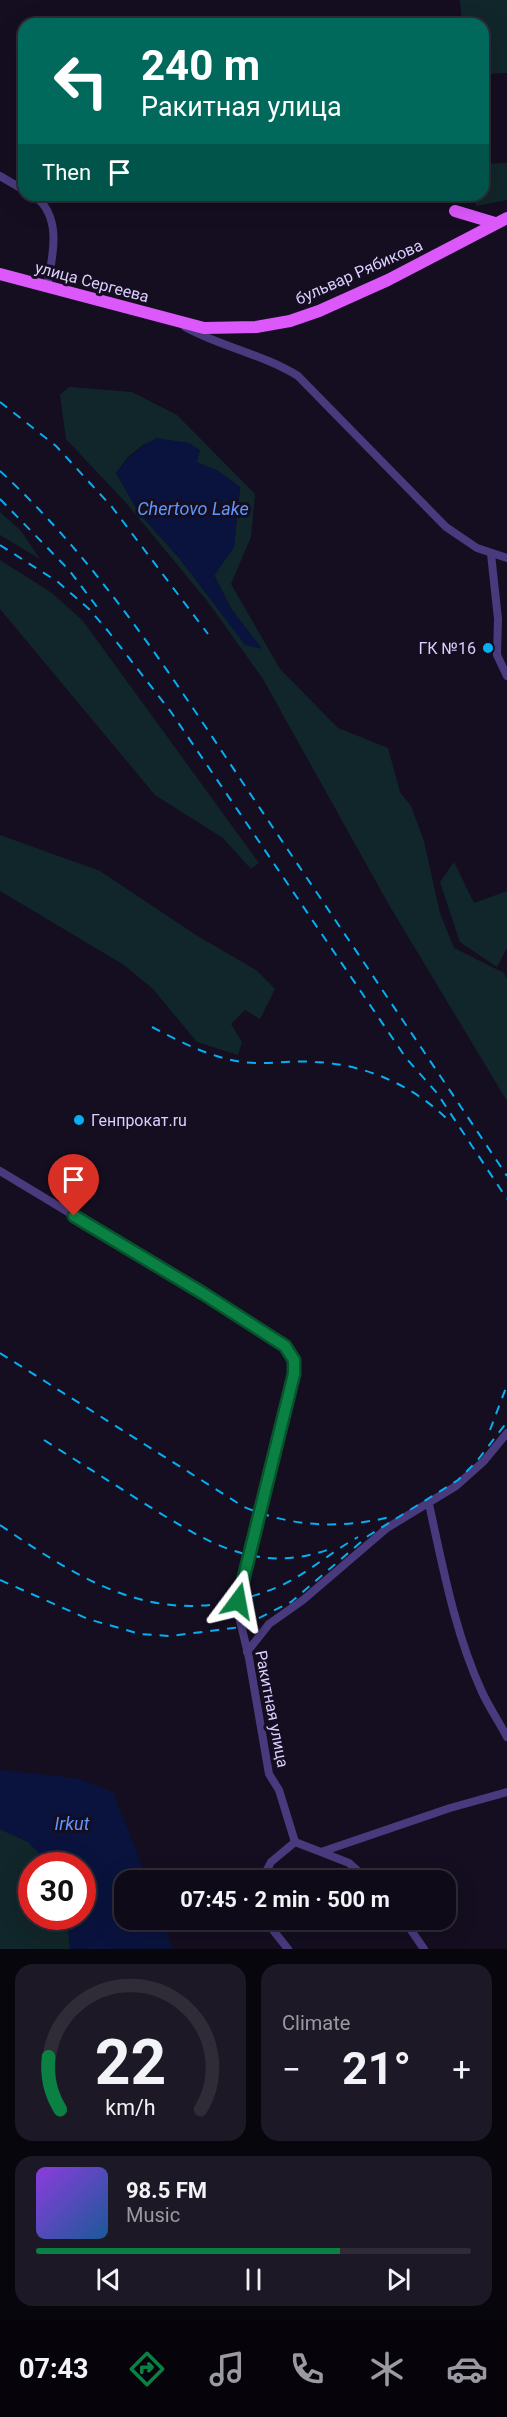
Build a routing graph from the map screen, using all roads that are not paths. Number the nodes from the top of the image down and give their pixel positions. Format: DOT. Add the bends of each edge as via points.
graph roads {
  1 [pos="0,176"];
  2 [pos="18,186"];
  3 [pos="39,201"];
  4 [pos="455,211"];
  5 [pos="503,222"];
  6 [pos="0,274"];
  7 [pos="47,286"];
  8 [pos="176,321"];
  9 [pos="491,554"];
  10 [pos="507,558"];
  11 [pos="507,676"];
  12 [pos="0,1172"];
  13 [pos="507,1433"];
  14 [pos="429,1504"];
  15 [pos="247,1652"];
  16 [pos="507,1737"];
  17 [pos="507,1792"];
  18 [pos="295,1842"];
  19 [pos="321,1852"];
  20 [pos="267,1870"];
  21 [pos="357,1870"];
  22 [pos="273,1930"];
  23 [pos="411,1930"];
  24 [pos="288,1949"];
  25 [pos="424,1949"];
  1 -- 2 [label="street"];
  3 -- 7 [label="street" via="51,220 54,251"];
  4 -- 5 [label="main road"];
  5 -- 8 [label="main road, бульвар Рябикова" via="388,280 290,321 222,329"];
  6 -- 7 [label="main road, улица Сергеева"];
  7 -- 8 [label="main road, улица Сергеева"];
  8 -- 9 [label="street" via="204,337 282,366 298,376 446,527"];
  9 -- 10 [label="street"];
  9 -- 11 [label="street" via="498,619 497,655"];
  12 -- 15 [label="street, Ракитная улица" via="204,1294 285,1346 294,1360 294,1374 237,1608"];
  13 -- 14 [label="street" via="484,1461"];
  14 -- 15 [label="street" via="387,1528 269,1624"];
  14 -- 16 [label="street" via="466,1652"];
  15 -- 18 [label="street, Ракитная улица" via="269,1774 279,1790"];
  17 -- 19 [label="street"];
  18 -- 19 [label="street"];
  18 -- 20 [label="street"];
  19 -- 21 [label="street"];
  22 -- 24 [label="street"];
  23 -- 25 [label="street"];
}
